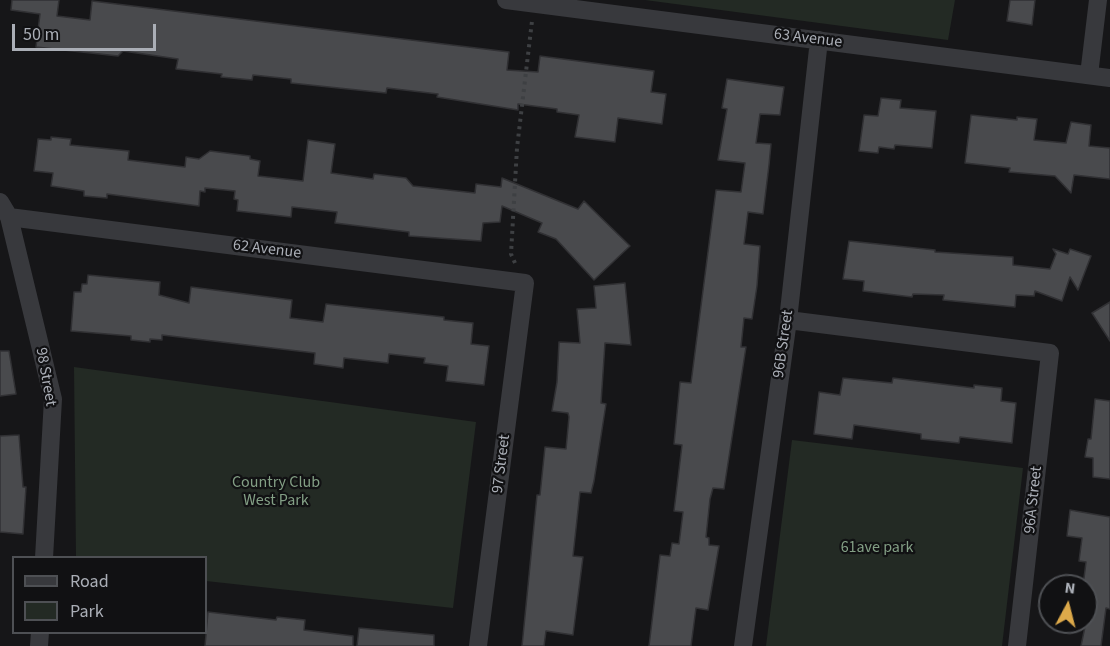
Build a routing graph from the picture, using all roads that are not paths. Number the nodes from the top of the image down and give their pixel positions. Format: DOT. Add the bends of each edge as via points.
graph roads {
  1 [pos="506,0"];
  2 [pos="1098,0"];
  3 [pos="819,40"];
  4 [pos="1089,75"];
  5 [pos="1110,78"];
  6 [pos="5,210"];
  7 [pos="525,283"];
  8 [pos="788,320"];
  9 [pos="44,556"];
  10 [pos="478,646"];
  11 [pos="743,646"];
  12 [pos="1017,646"];
  1 -- 3 [label="street, 63 Avenue"];
  2 -- 4 [label="street"];
  3 -- 4 [label="street, 63 Avenue"];
  3 -- 8 [label="street, 96B Street"];
  4 -- 5 [label="street, 63 Avenue"];
  6 -- 7 [label="street, 62 Avenue"];
  6 -- 9 [label="street, 98 Street" via="53,399"];
  7 -- 10 [label="street, 97 Street"];
  8 -- 11 [label="street, 96B Street"];
  8 -- 12 [label="street, 96A Street" via="1050,353"];
}
